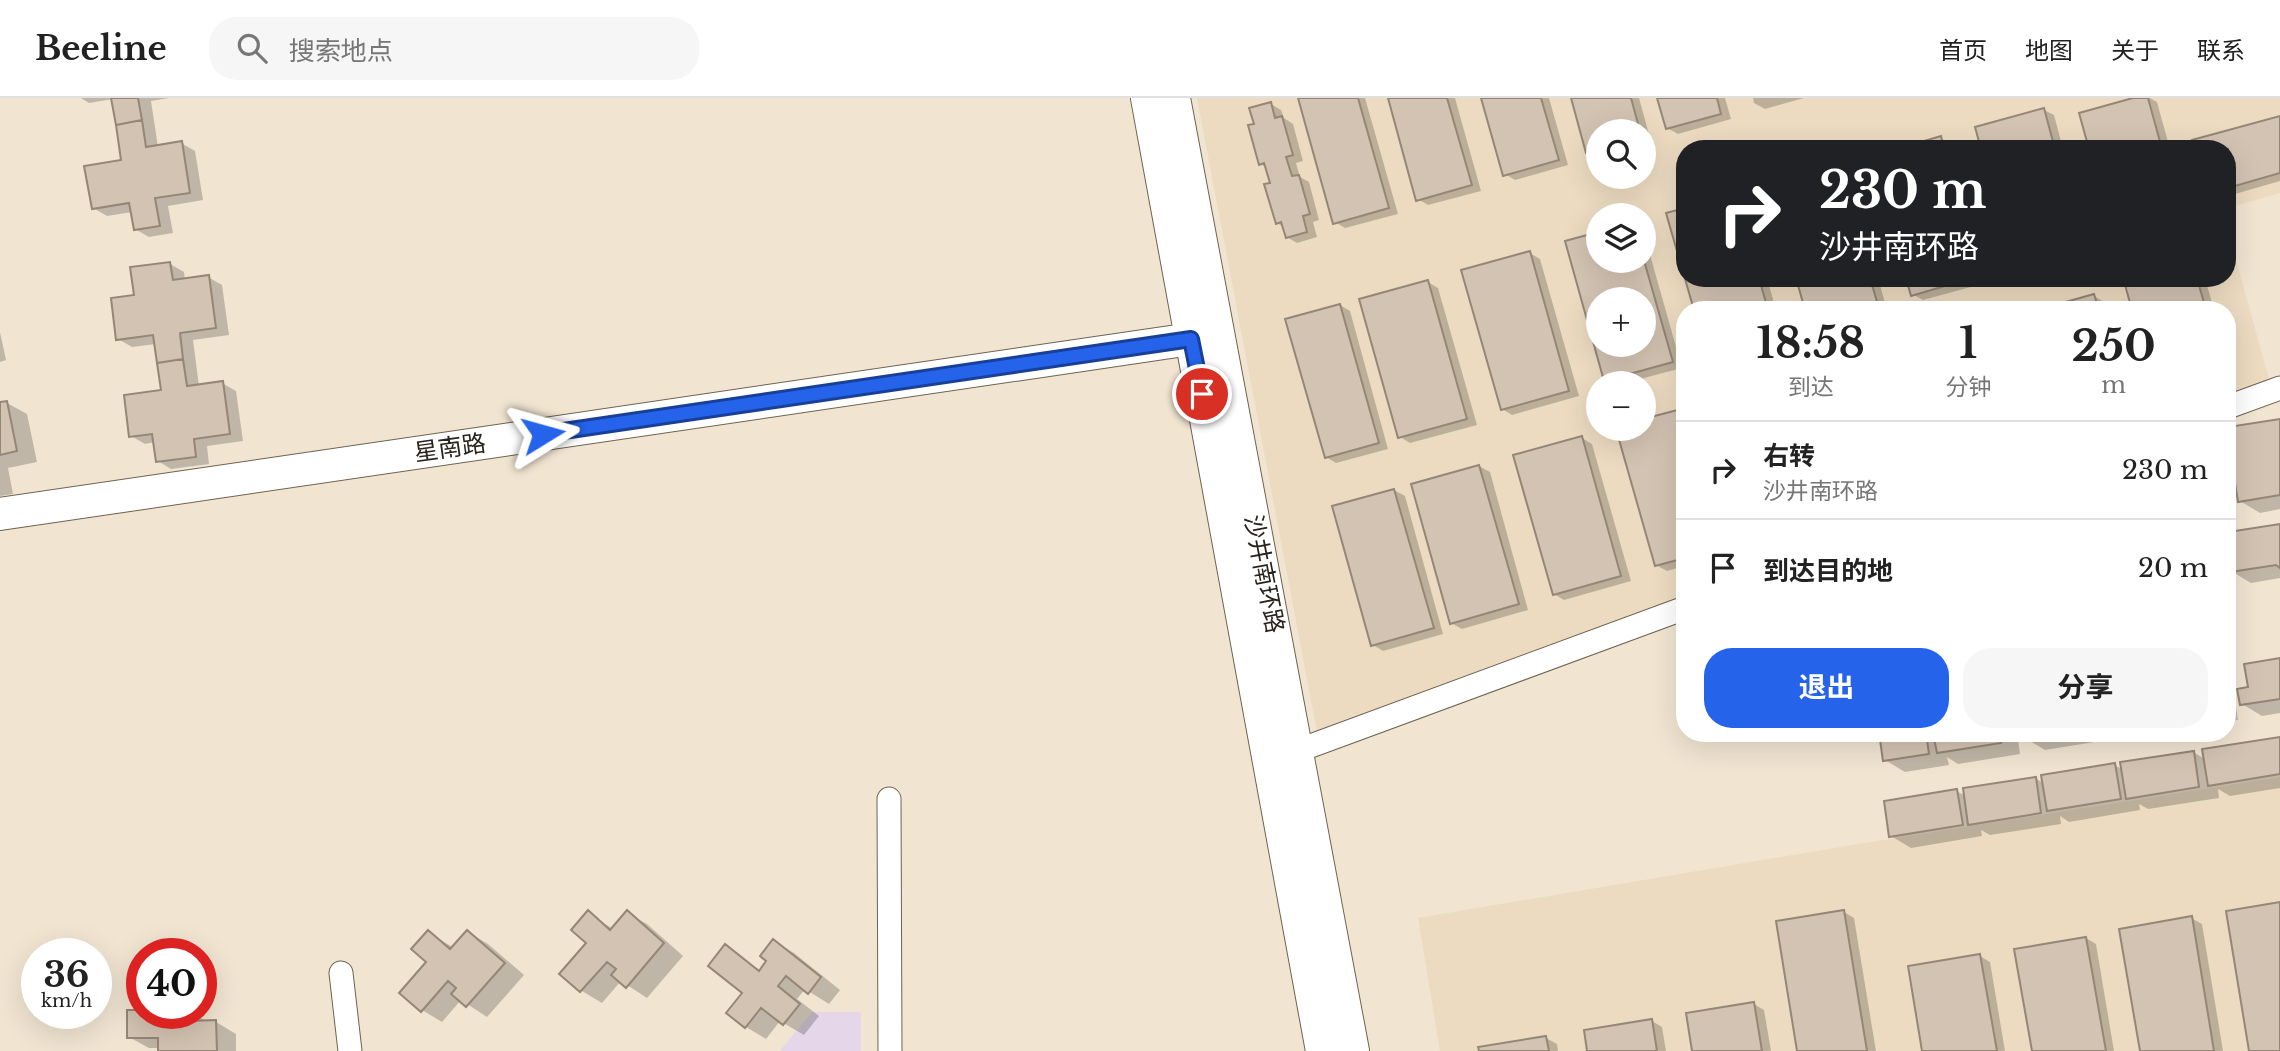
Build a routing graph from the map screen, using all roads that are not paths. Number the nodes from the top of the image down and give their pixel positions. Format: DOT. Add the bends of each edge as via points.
graph roads {
  1 [pos="1147,98"];
  2 [pos="1174,98"];
  3 [pos="1191,339"];
  4 [pos="2280,388"];
  5 [pos="2236,404"];
  6 [pos="0,514"];
  7 [pos="1676,611"];
  8 [pos="1297,751"];
  9 [pos="889,799"];
  10 [pos="341,973"];
  11 [pos="350,1051"];
  12 [pos="890,1051"];
  13 [pos="1322,1051"];
  14 [pos="1353,1051"];
  1 -- 3 [label="main road, 沙井南环路"];
  2 -- 8 [label="main road, 沙井南环路"];
  3 -- 6 [label="main road, 星南路"];
  3 -- 13 [label="main road, 沙井南环路"];
  4 -- 5 [label="street"];
  7 -- 8 [label="street"];
  8 -- 14 [label="main road, 沙井南环路"];
  9 -- 12 [label="street"];
  10 -- 11 [label="street"];
}
